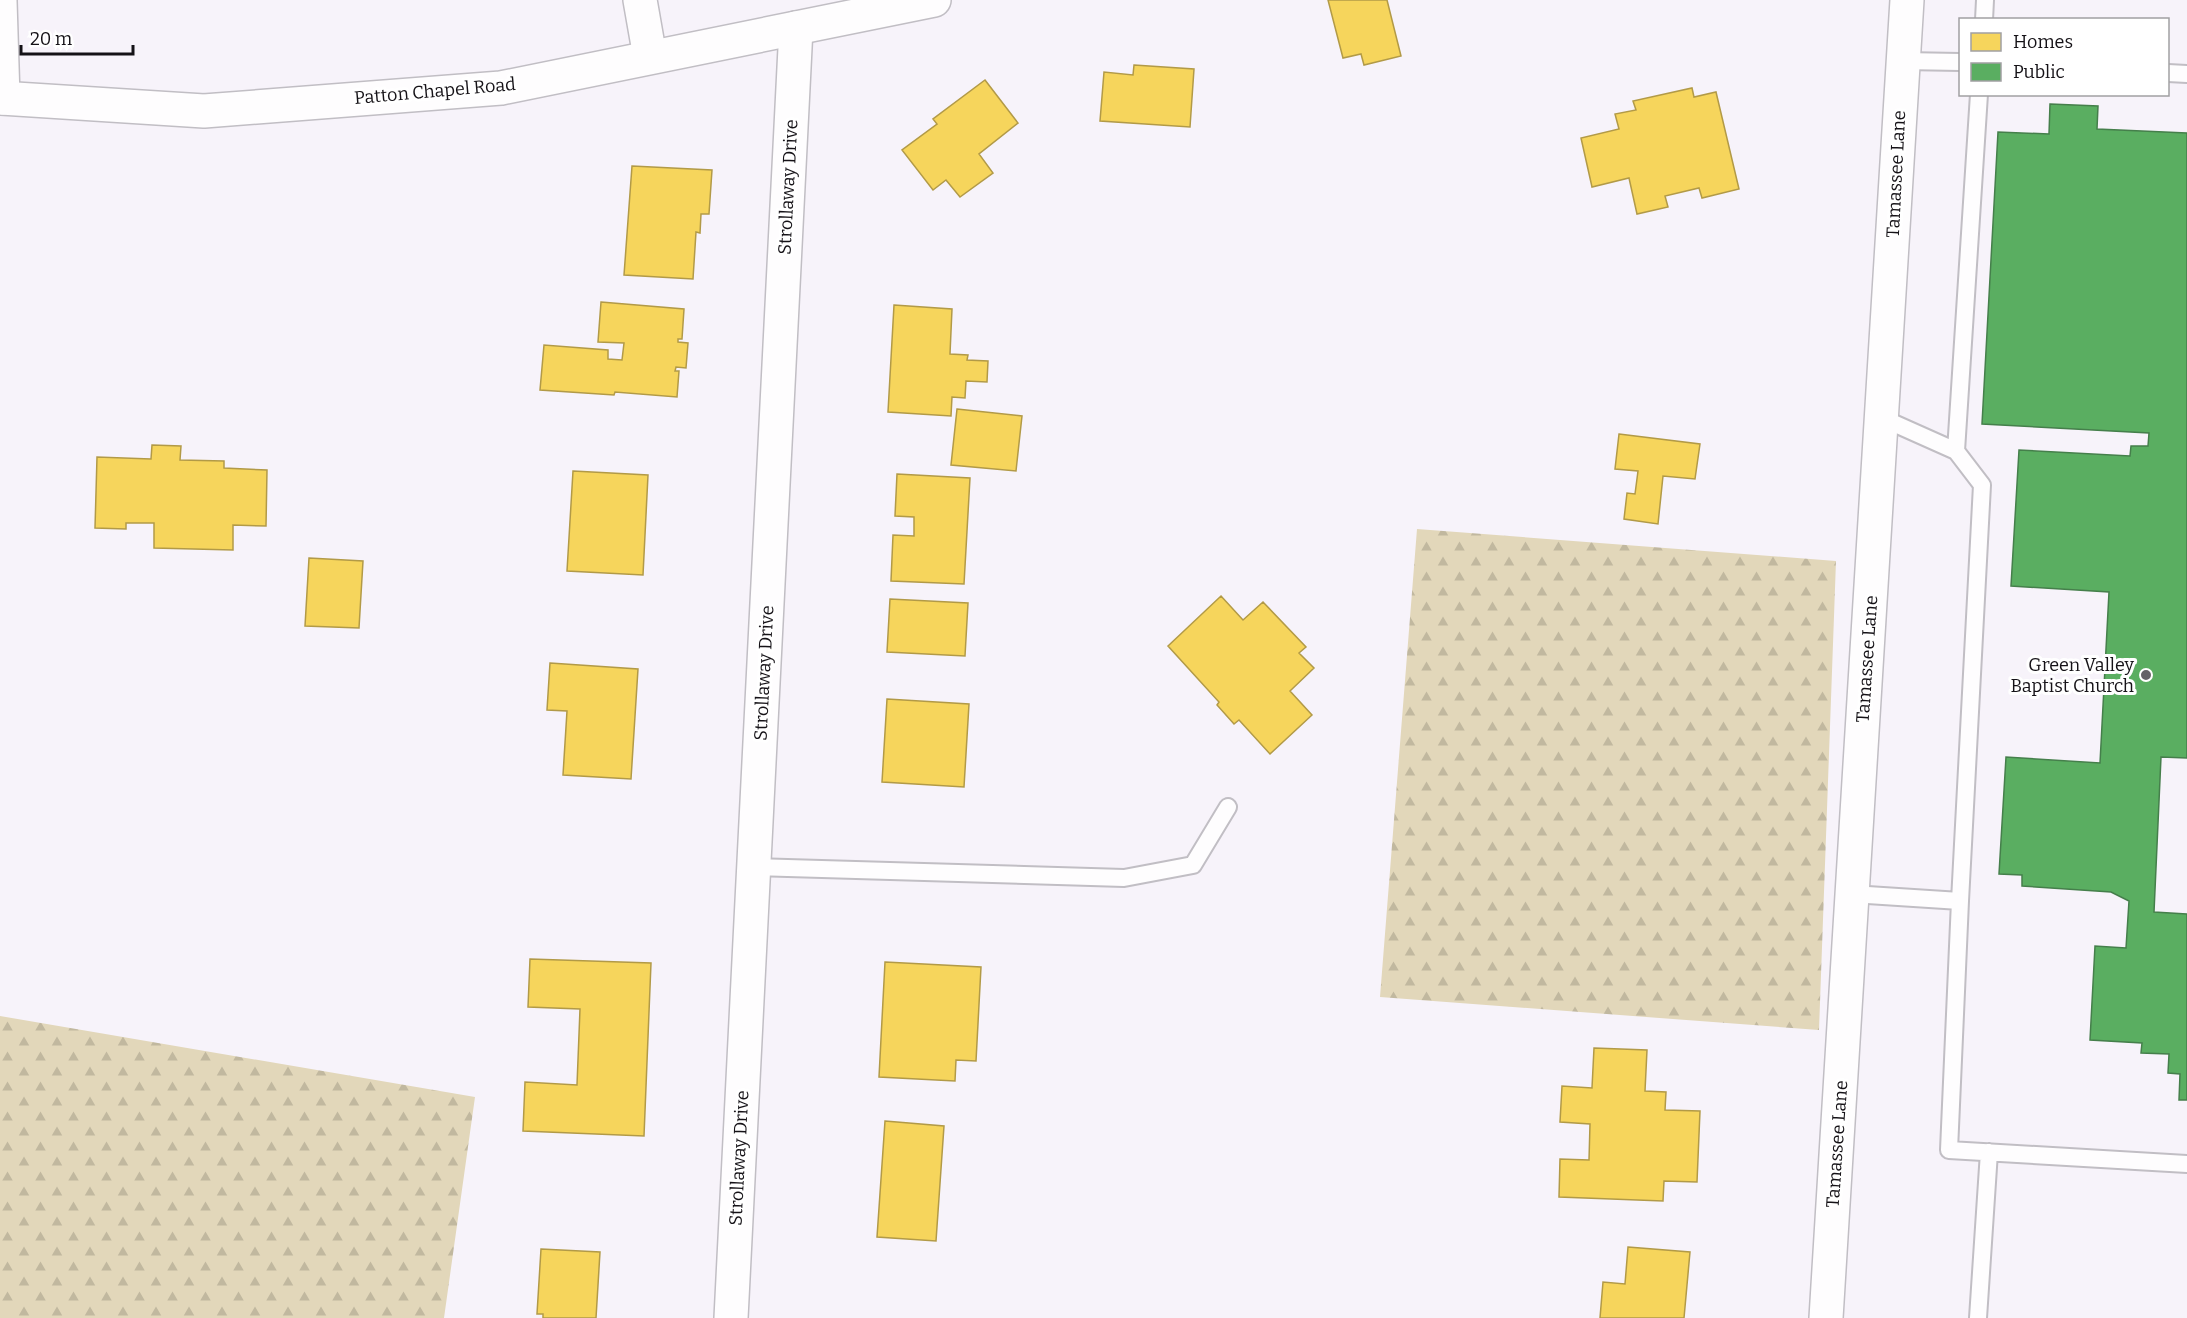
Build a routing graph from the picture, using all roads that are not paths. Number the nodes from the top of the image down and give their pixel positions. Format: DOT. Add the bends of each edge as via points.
graph roads {
  1 [pos="640,0"];
  2 [pos="934,0"];
  3 [pos="1907,0"];
  4 [pos="1985,0"];
  5 [pos="0,1"];
  6 [pos="1984,18"];
  7 [pos="796,28"];
  8 [pos="650,57"];
  9 [pos="1903,61"];
  10 [pos="1959,62"];
  11 [pos="2169,73"];
  12 [pos="2187,74"];
  13 [pos="1979,96"];
  14 [pos="1,98"];
  15 [pos="1882,418"];
  16 [pos="1956,451"];
  17 [pos="1228,807"];
  18 [pos="754,867"];
  19 [pos="1852,894"];
  20 [pos="1960,901"];
  21 [pos="1989,1152"];
  22 [pos="2187,1164"];
  23 [pos="731,1318"];
  24 [pos="1826,1318"];
  25 [pos="1978,1318"];
  1 -- 8 [label="street"];
  2 -- 7 [label="street, Patton Chapel Road"];
  3 -- 9 [label="street, Tamassee Lane"];
  4 -- 6 [label="lane"];
  5 -- 14 [label="street"];
  7 -- 8 [label="street, Patton Chapel Road"];
  7 -- 18 [label="street, Strollaway Drive"];
  8 -- 14 [label="street, Patton Chapel Road" via="501,88 204,111"];
  9 -- 10 [label="lane"];
  9 -- 15 [label="street, Tamassee Lane"];
  11 -- 12 [label="lane"];
  13 -- 16 [label="lane"];
  15 -- 16 [label="lane"];
  15 -- 19 [label="street, Tamassee Lane"];
  16 -- 20 [label="lane" via="1982,485"];
  17 -- 18 [label="lane" via="1193,866 1124,878"];
  18 -- 23 [label="street, Strollaway Drive"];
  19 -- 20 [label="lane"];
  19 -- 24 [label="street, Tamassee Lane"];
  20 -- 21 [label="lane" via="1949,1150"];
  21 -- 22 [label="lane"];
  21 -- 25 [label="lane"];
}
